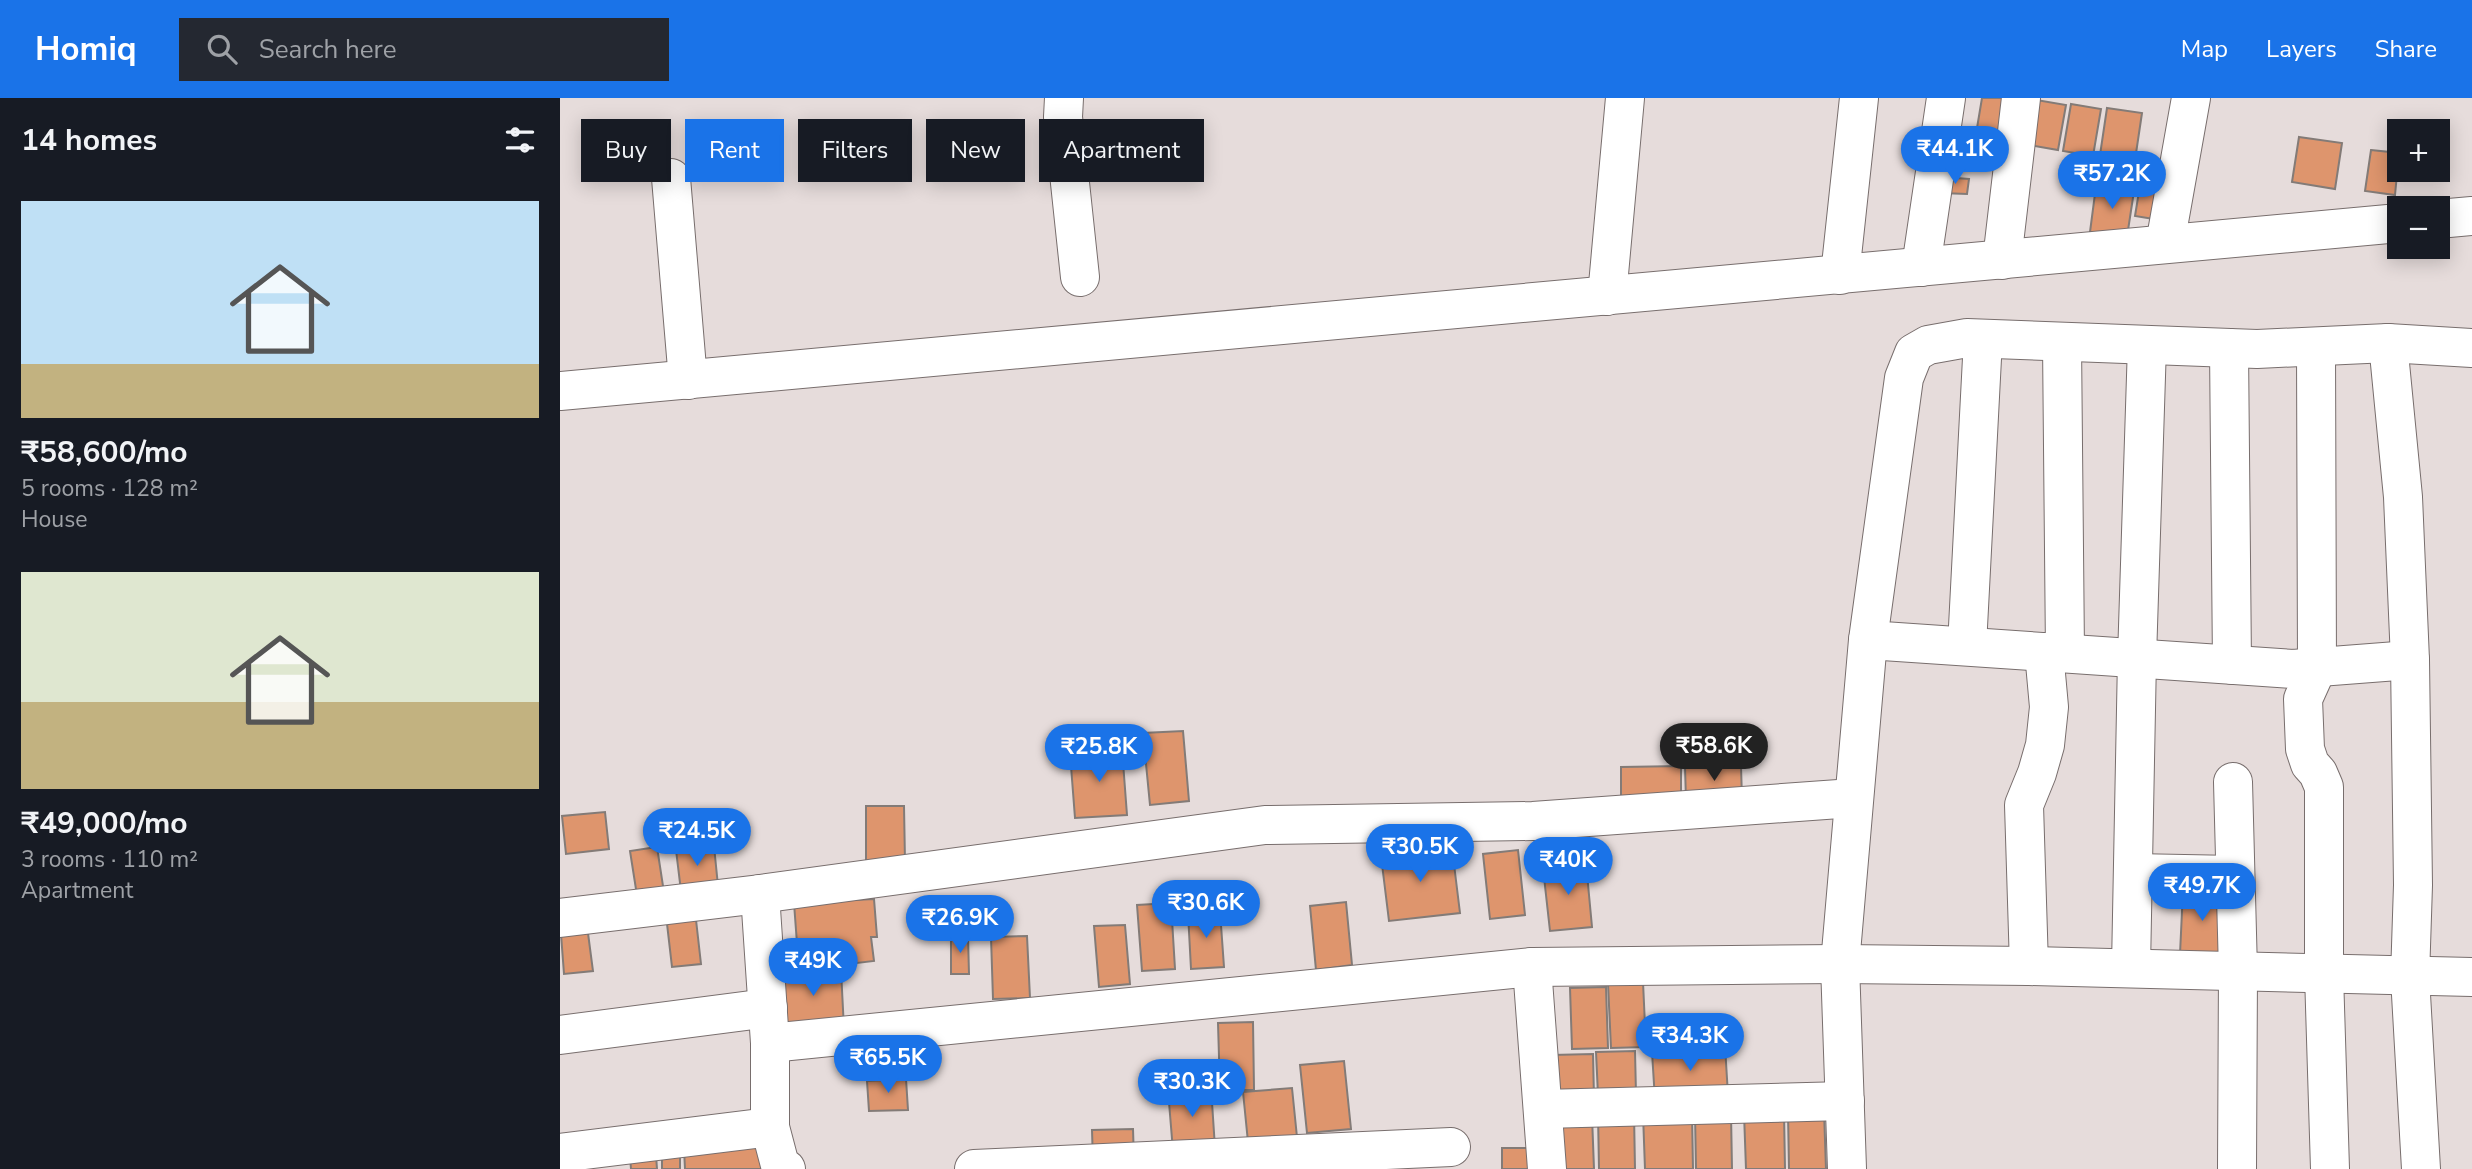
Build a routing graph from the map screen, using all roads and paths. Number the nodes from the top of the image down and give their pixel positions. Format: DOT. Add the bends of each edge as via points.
graph roads {
  1 [pos="1064,98"];
  2 [pos="1625,98"];
  3 [pos="1859,98"];
  4 [pos="1946,98"];
  5 [pos="2021,98"];
  6 [pos="2191,98"];
  7 [pos="671,178"];
  8 [pos="2472,216"];
  9 [pos="2450,218"];
  10 [pos="2387,224"];
  11 [pos="2165,244"];
  12 [pos="2002,260"];
  13 [pos="1921,267"];
  14 [pos="1840,275"];
  15 [pos="1080,277"];
  16 [pos="1607,296"];
  17 [pos="1983,339"];
  18 [pos="2062,342"];
  19 [pos="2388,343"];
  20 [pos="2147,345"];
  21 [pos="2316,347"];
  22 [pos="2230,348"];
  23 [pos="2472,348"];
  24 [pos="688,380"];
  25 [pos="560,391"];
  26 [pos="1868,640"];
  27 [pos="1967,646"];
  28 [pos="2054,652"];
  29 [pos="2137,658"];
  30 [pos="2410,660"];
  31 [pos="2232,665"];
  32 [pos="2318,668"];
  33 [pos="2232,782"];
  34 [pos="1853,798"];
  35 [pos="2133,873"];
  36 [pos="2235,875"];
  37 [pos="760,894"];
  38 [pos="560,918"];
  39 [pos="1840,964"];
  40 [pos="2029,966"];
  41 [pos="1532,967"];
  42 [pos="2131,967"];
  43 [pos="2238,971"];
  44 [pos="2323,974"];
  45 [pos="2410,977"];
  46 [pos="2472,977"];
  47 [pos="769,1026"];
  48 [pos="560,1035"];
  49 [pos="1844,1101"];
  50 [pos="1543,1109"];
  51 [pos="770,1127"];
  52 [pos="1451,1146"];
  53 [pos="560,1153"];
  54 [pos="618,1158"];
  55 [pos="786,1169"];
  56 [pos="974,1169"];
  57 [pos="1547,1169"];
  58 [pos="1847,1169"];
  59 [pos="2237,1169"];
  60 [pos="2330,1169"];
  61 [pos="2421,1169"];
  1 -- 15 [label="street"];
  2 -- 16 [label="street"];
  3 -- 14 [label="street"];
  4 -- 13 [label="street"];
  5 -- 12 [label="street"];
  6 -- 11 [label="street"];
  7 -- 24 [label="street"];
  8 -- 9 [label="street"];
  10 -- 11 [label="street"];
  11 -- 12 [label="street"];
  12 -- 13 [label="street"];
  13 -- 14 [label="street"];
  14 -- 16 [label="street"];
  16 -- 24 [label="street"];
  17 -- 18 [label="street"];
  17 -- 26 [label="street" via="1928,345 1914,353 1905,378"];
  17 -- 27 [label="street"];
  18 -- 20 [label="street"];
  18 -- 28 [label="street"];
  19 -- 21 [label="street"];
  19 -- 23 [label="street"];
  19 -- 30 [label="street" via="2403,497"];
  20 -- 22 [label="street"];
  20 -- 29 [label="street"];
  21 -- 22 [label="street"];
  21 -- 32 [label="street"];
  22 -- 31 [label="street"];
  24 -- 25 [label="street"];
  26 -- 27 [label="street"];
  26 -- 34 [label="street"];
  27 -- 28 [label="street"];
  28 -- 29 [label="street"];
  28 -- 40 [label="street" via="2045,745 2024,804"];
  29 -- 31 [label="street"];
  29 -- 35 [label="street"];
  30 -- 32 [label="street"];
  30 -- 45 [label="street"];
  31 -- 32 [label="street"];
  32 -- 44 [label="street" via="2303,699 2305,749 2324,787"];
  33 -- 36 [label="street"];
  34 -- 37 [label="street" via="1533,821 1265,825"];
  34 -- 39 [label="street"];
  35 -- 36 [label="street"];
  35 -- 42 [label="street"];
  36 -- 43 [label="street"];
  37 -- 38 [label="street"];
  37 -- 47 [label="street"];
  39 -- 40 [label="street"];
  39 -- 41 [label="street"];
  39 -- 49 [label="street"];
  40 -- 42 [label="street"];
  41 -- 47 [label="street"];
  41 -- 50 [label="street"];
  42 -- 43 [label="street"];
  43 -- 44 [label="street"];
  43 -- 59 [label="street"];
  44 -- 45 [label="street"];
  44 -- 60 [label="street"];
  45 -- 46 [label="street"];
  45 -- 61 [label="street"];
  47 -- 48 [label="street"];
  47 -- 51 [label="street"];
  49 -- 50 [label="street"];
  49 -- 58 [label="street"];
  50 -- 57 [label="street"];
  51 -- 54 [label="street"];
  51 -- 55 [label="street" via="780,1165"];
  52 -- 56 [label="street"];
  53 -- 54 [label="street"];
}
